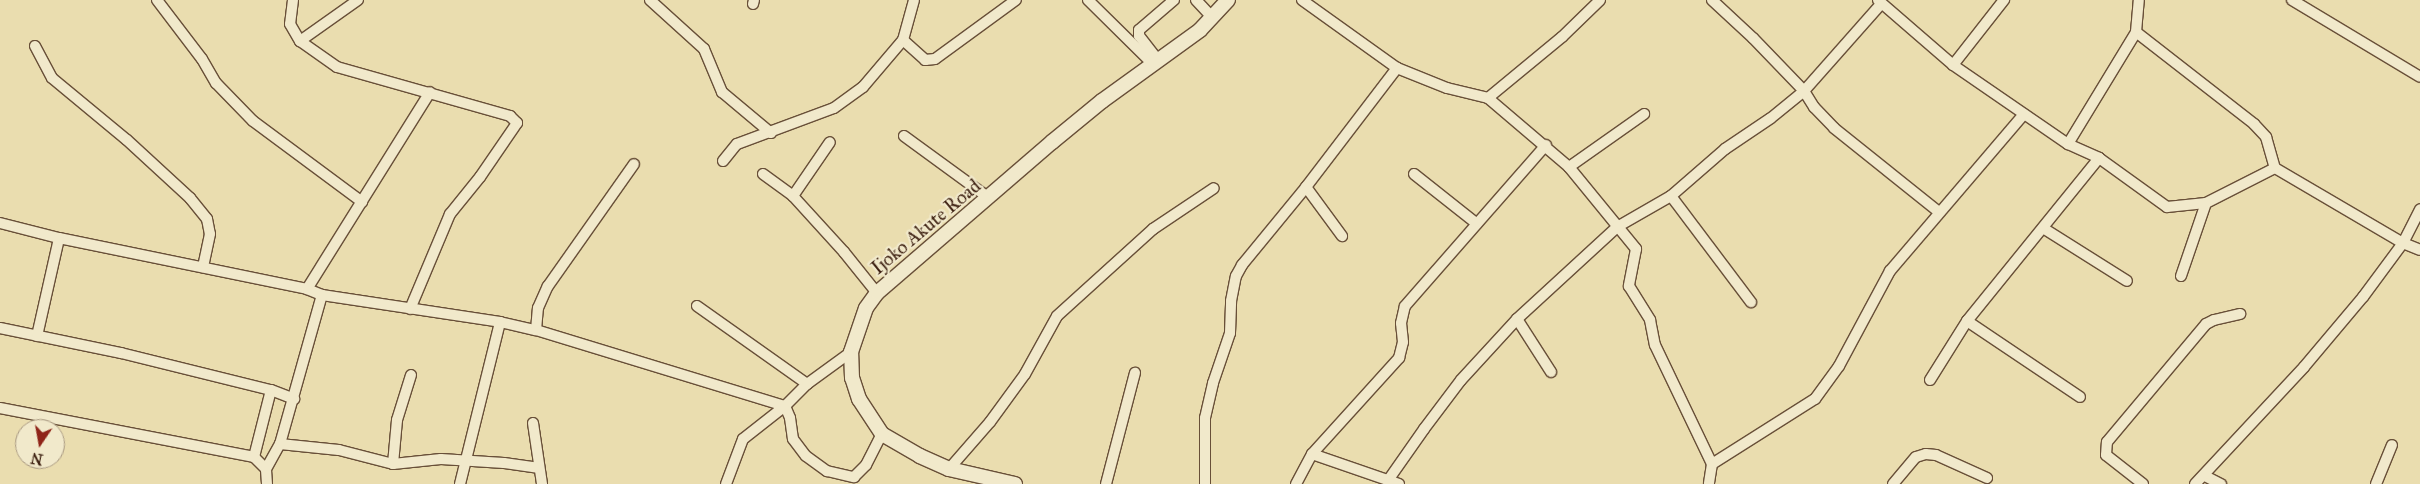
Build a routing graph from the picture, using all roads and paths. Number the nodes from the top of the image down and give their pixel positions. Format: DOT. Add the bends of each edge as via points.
graph roads {
  1 [pos="157,0"];
  2 [pos="293,0"];
  3 [pos="358,0"];
  4 [pos="650,0"];
  5 [pos="914,0"];
  6 [pos="1016,0"];
  7 [pos="1088,0"];
  8 [pos="1174,0"];
  9 [pos="1196,0"];
  10 [pos="1228,0"];
  11 [pos="1302,0"];
  12 [pos="1600,0"];
  13 [pos="1712,0"];
  14 [pos="2004,0"];
  15 [pos="2139,0"];
  16 [pos="2292,0"];
  17 [pos="1880,2"];
  18 [pos="1213,18"];
  19 [pos="2136,32"];
  20 [pos="903,40"];
  21 [pos="300,41"];
  22 [pos="35,46"];
  23 [pos="1156,62"];
  24 [pos="1953,65"];
  25 [pos="1398,68"];
  26 [pos="2420,77"];
  27 [pos="1804,91"];
  28 [pos="430,92"];
  29 [pos="1488,98"];
  30 [pos="1644,114"];
  31 [pos="2024,114"];
  32 [pos="771,133"];
  33 [pos="904,136"];
  34 [pos="830,142"];
  35 [pos="2068,144"];
  36 [pos="1546,145"];
  37 [pos="2099,158"];
  38 [pos="723,161"];
  39 [pos="634,164"];
  40 [pos="1570,167"];
  41 [pos="2275,168"];
  42 [pos="763,174"];
  43 [pos="1414,174"];
  44 [pos="1306,186"];
  45 [pos="1214,188"];
  46 [pos="793,196"];
  47 [pos="1671,196"];
  48 [pos="989,198"];
  49 [pos="362,202"];
  50 [pos="2206,203"];
  51 [pos="2420,209"];
  52 [pos="1939,212"];
  53 [pos="0,223"];
  54 [pos="1477,224"];
  55 [pos="1616,227"];
  56 [pos="2043,228"];
  57 [pos="1342,236"];
  58 [pos="59,238"];
  59 [pos="2403,243"];
  60 [pos="2420,250"];
  61 [pos="203,267"];
  62 [pos="2182,276"];
  63 [pos="2127,282"];
  64 [pos="307,289"];
  65 [pos="877,293"];
  66 [pos="322,295"];
  67 [pos="1751,302"];
  68 [pos="697,306"];
  69 [pos="410,309"];
  70 [pos="2240,314"];
  71 [pos="1517,319"];
  72 [pos="1967,321"];
  73 [pos="500,322"];
  74 [pos="0,328"];
  75 [pos="536,330"];
  76 [pos="38,336"];
  77 [pos="851,352"];
  78 [pos="1551,372"];
  79 [pos="1135,374"];
  80 [pos="411,375"];
  81 [pos="1930,380"];
  82 [pos="807,384"];
  83 [pos="271,390"];
  84 [pos="2080,398"];
  85 [pos="294,399"];
  86 [pos="785,406"];
  87 [pos="0,408"];
  88 [pos="534,423"];
  89 [pos="882,434"];
  90 [pos="280,444"];
  91 [pos="2392,445"];
  92 [pos="1312,454"];
  93 [pos="254,457"];
  94 [pos="466,461"];
  95 [pos="393,464"];
  96 [pos="1712,464"];
  97 [pos="538,468"];
  98 [pos="266,469"];
  99 [pos="949,469"];
  100 [pos="2205,476"];
  101 [pos="1987,478"];
  102 [pos="1394,482"];
  103 [pos="267,484"];
  104 [pos="460,484"];
  105 [pos="542,484"];
  106 [pos="726,484"];
  107 [pos="1015,484"];
  108 [pos="1106,484"];
  109 [pos="1205,484"];
  110 [pos="1296,484"];
  111 [pos="1709,484"];
  112 [pos="1893,484"];
  113 [pos="2143,484"];
  114 [pos="2195,484"];
  115 [pos="2221,484"];
  116 [pos="2376,484"];
  1 -- 49 [label="street" via="216,83 253,121"];
  2 -- 21 [label="street" via="290,24"];
  3 -- 21 [label="street"];
  4 -- 32 [label="street" via="704,49 722,92"];
  5 -- 20 [label="street"];
  6 -- 20 [label="street" via="935,59 925,60"];
  7 -- 23 [label="street"];
  8 -- 23 [label="street" via="1139,30 1139,36"];
  9 -- 18 [label="street"];
  10 -- 18 [label="main road, Ijoko Akute Road"];
  11 -- 25 [label="street"];
  12 -- 29 [label="street" via="1562,37"];
  13 -- 27 [label="street" via="1754,38"];
  14 -- 24 [label="street"];
  15 -- 19 [label="street"];
  16 -- 26 [label="street"];
  17 -- 24 [label="street"];
  17 -- 27 [label="street"];
  18 -- 23 [label="main road, Ijoko Akute Road"];
  19 -- 35 [label="street"];
  19 -- 41 [label="street" via="2254,124 2266,137"];
  20 -- 32 [label="street" via="864,87 834,108"];
  21 -- 28 [label="street" via="337,67"];
  22 -- 61 [label="street" via="52,78 190,198 207,220 210,234"];
  23 -- 48 [label="main road, Ijoko Akute Road" via="1102,101"];
  24 -- 31 [label="street"];
  25 -- 29 [label="street" via="1446,88"];
  25 -- 44 [label="street"];
  27 -- 47 [label="street" via="1772,118 1725,149"];
  27 -- 52 [label="street" via="1834,128"];
  28 -- 49 [label="street"];
  28 -- 69 [label="street" via="510,116 517,123 450,214"];
  29 -- 36 [label="street"];
  30 -- 40 [label="street"];
  31 -- 35 [label="street"];
  31 -- 52 [label="street"];
  32 -- 38 [label="street" via="737,144"];
  33 -- 48 [label="street"];
  34 -- 46 [label="street"];
  35 -- 37 [label="street"];
  36 -- 40 [label="street"];
  36 -- 54 [label="street"];
  37 -- 50 [label="street" via="2167,207"];
  37 -- 56 [label="street"];
  39 -- 75 [label="street" via="548,286 538,308"];
  40 -- 55 [label="street"];
  41 -- 50 [label="street"];
  41 -- 59 [label="street"];
  42 -- 46 [label="street"];
  43 -- 54 [label="street"];
  44 -- 57 [label="street"];
  44 -- 109 [label="street" via="1236,276 1230,334 1212,383 1205,418"];
  45 -- 99 [label="street" via="1153,228 1057,316 1025,374 990,422"];
  46 -- 65 [label="street"];
  47 -- 55 [label="street"];
  47 -- 67 [label="street"];
  48 -- 65 [label="main road, Ijoko Akute Road"];
  49 -- 64 [label="street"];
  50 -- 62 [label="street"];
  51 -- 59 [label="street"];
  52 -- 96 [label="street" via="1890,271 1839,366 1814,399"];
  53 -- 58 [label="street"];
  54 -- 92 [label="street" via="1405,306 1399,358"];
  55 -- 71 [label="street"];
  55 -- 96 [label="street" via="1636,249 1629,286 1650,320 1655,345"];
  56 -- 63 [label="street"];
  56 -- 72 [label="street"];
  58 -- 61 [label="street"];
  58 -- 76 [label="street"];
  59 -- 60 [label="street"];
  59 -- 100 [label="street" via="2345,318"];
  61 -- 64 [label="street"];
  64 -- 66 [label="street"];
  65 -- 77 [label="main road, Ijoko Akute Road" via="866,308"];
  66 -- 69 [label="street"];
  66 -- 85 [label="street"];
  68 -- 82 [label="street"];
  69 -- 73 [label="street"];
  70 -- 113 [label="street" via="2206,324 2107,442 2106,455"];
  71 -- 78 [label="street"];
  71 -- 102 [label="street" via="1461,380 1424,428"];
  72 -- 81 [label="street"];
  72 -- 84 [label="street"];
  73 -- 75 [label="street"];
  73 -- 94 [label="street"];
  74 -- 76 [label="street"];
  75 -- 86 [label="street"];
  76 -- 83 [label="street"];
  77 -- 82 [label="street"];
  77 -- 89 [label="main road, Ijoko Akute Road" via="852,378 859,399"];
  79 -- 108 [label="street"];
  80 -- 95 [label="street" via="397,420"];
  82 -- 86 [label="street"];
  83 -- 85 [label="street"];
  83 -- 93 [label="street"];
  85 -- 90 [label="street"];
  86 -- 89 [label="street" via="793,439 806,456 827,471 854,477 866,465"];
  86 -- 106 [label="street" via="744,439"];
  87 -- 93 [label="street"];
  88 -- 97 [label="street"];
  89 -- 99 [label="main road, Ijoko Akute Road"];
  90 -- 95 [label="street" via="340,450"];
  90 -- 98 [label="street"];
  91 -- 116 [label="street"];
  92 -- 102 [label="street"];
  92 -- 110 [label="street"];
  93 -- 98 [label="street"];
  94 -- 95 [label="street" via="441,459"];
  94 -- 97 [label="street"];
  94 -- 104 [label="street"];
  96 -- 111 [label="street"];
  97 -- 105 [label="street"];
  98 -- 103 [label="street"];
  99 -- 107 [label="main road, Ijoko Akute Road"];
  100 -- 114 [label="street"];
  100 -- 115 [label="street"];
  101 -- 112 [label="street" via="1936,455 1926,454 1916,457"];
}
